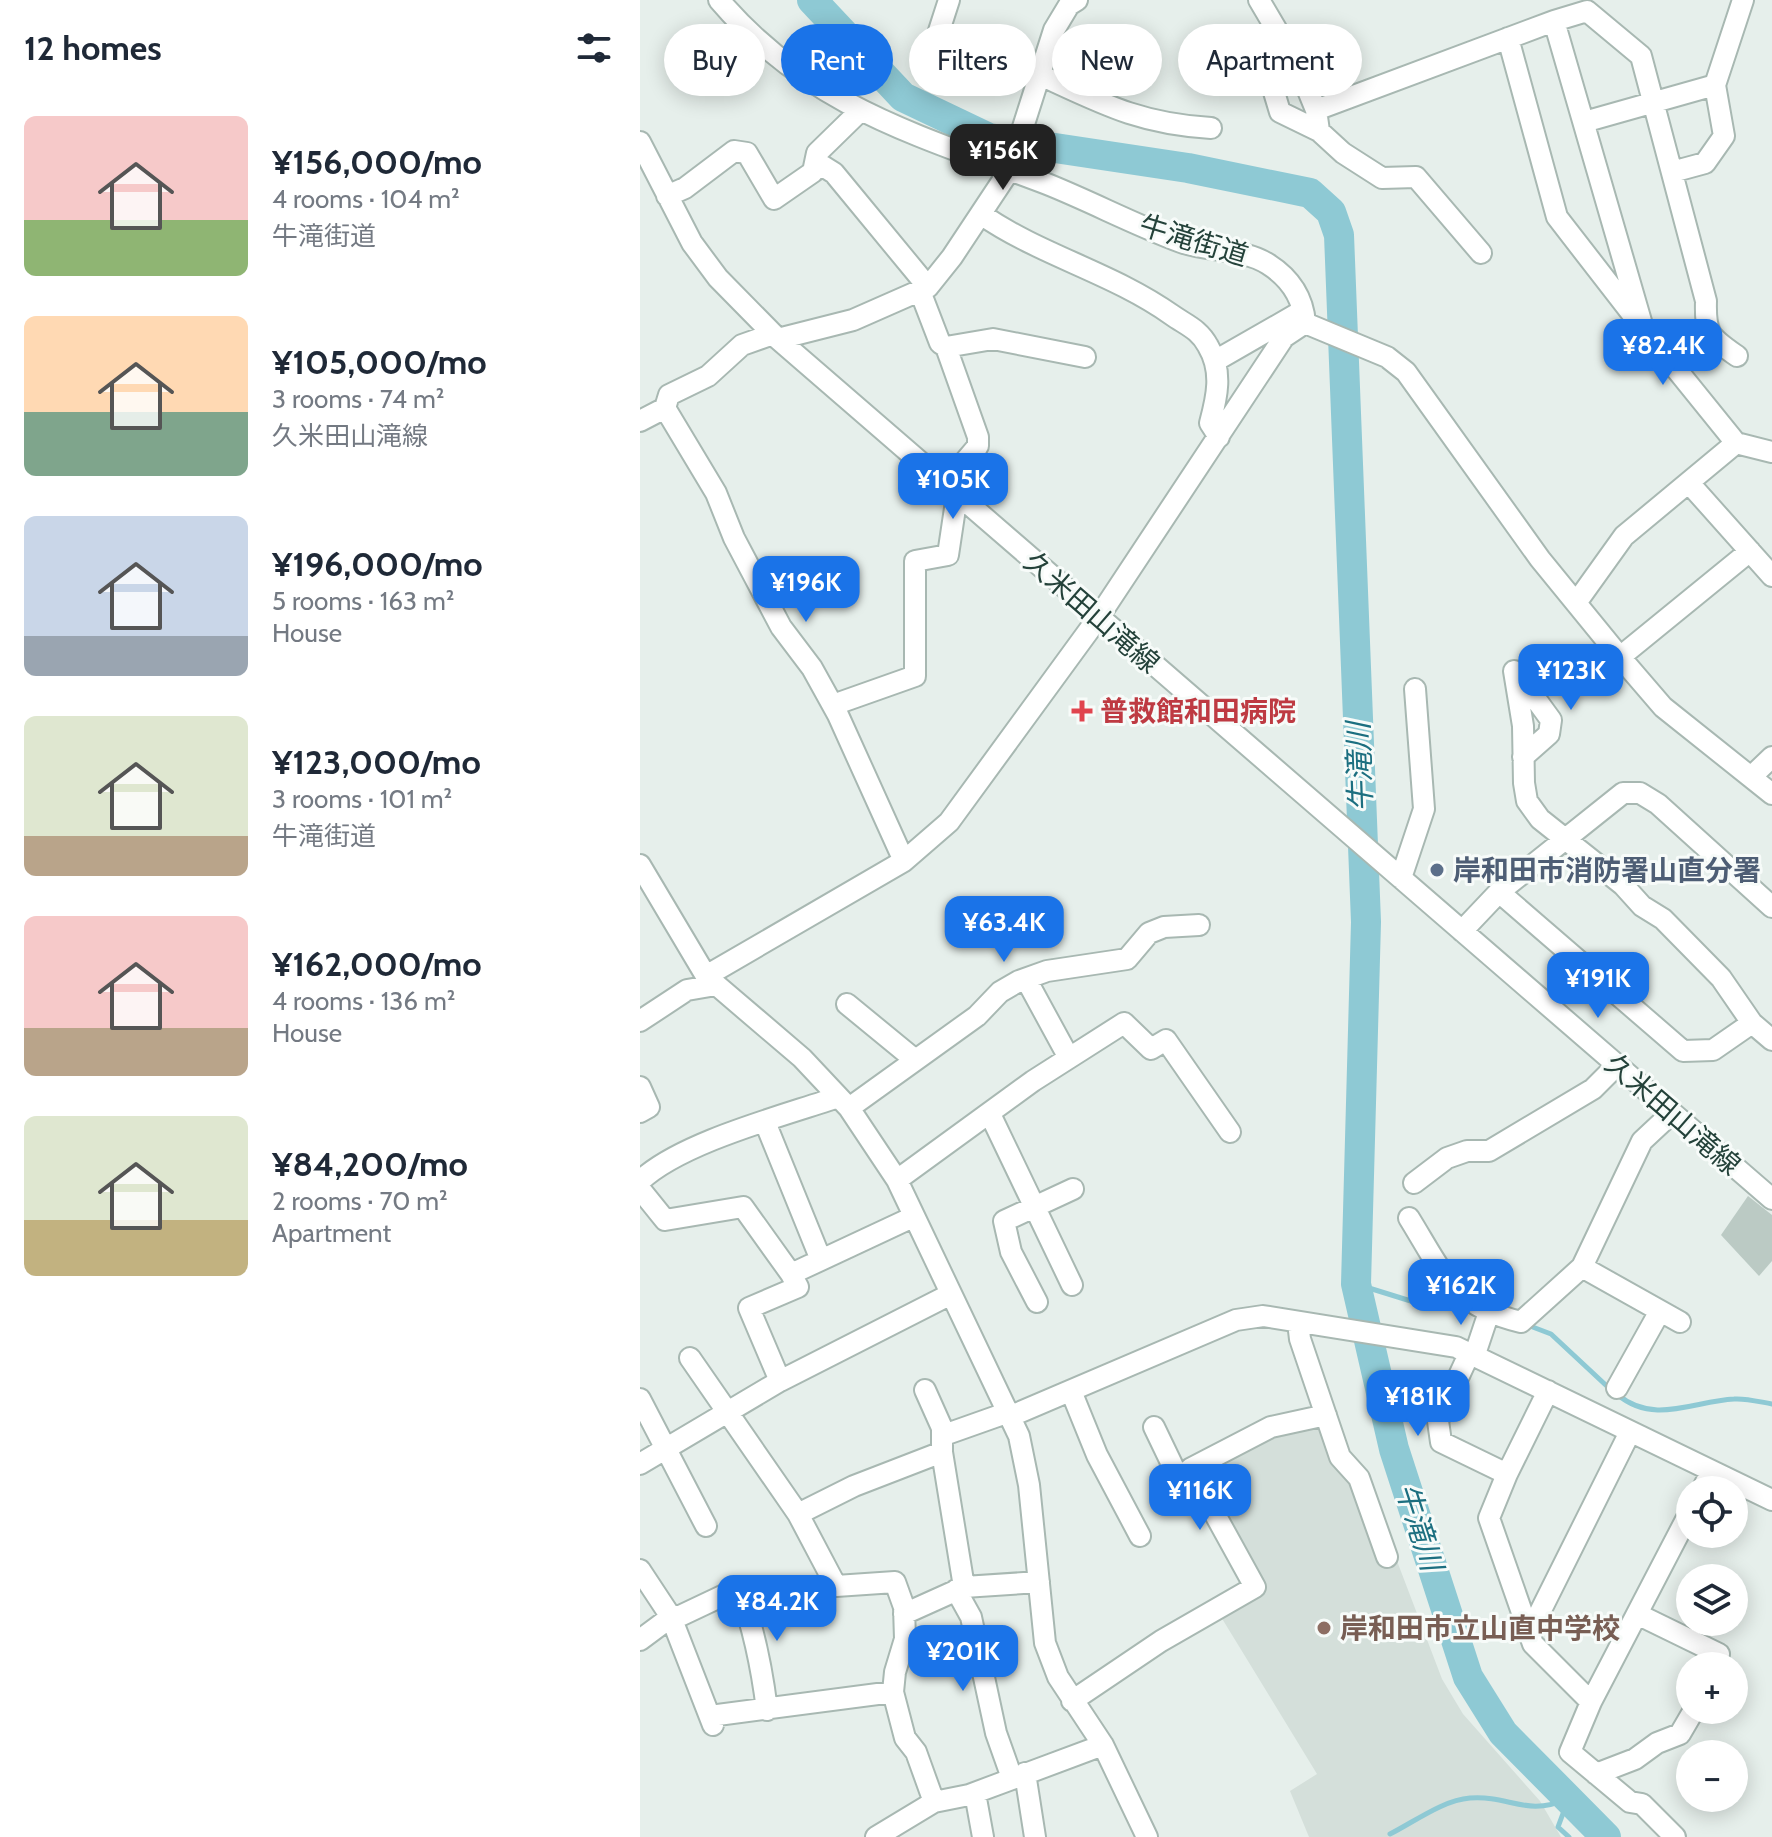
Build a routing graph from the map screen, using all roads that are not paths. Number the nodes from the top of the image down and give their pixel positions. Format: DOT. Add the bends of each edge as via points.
graph roads {
  1 [pos="719,0"];
  2 [pos="949,0"];
  3 [pos="1077,0"];
  4 [pos="1259,0"];
  5 [pos="1743,0"];
  6 [pos="1554,21"];
  7 [pos="941,24"];
  8 [pos="1508,38"];
  9 [pos="1038,74"];
  10 [pos="1715,85"];
  11 [pos="1275,96"];
  12 [pos="1654,102"];
  13 [pos="859,112"];
  14 [pos="1317,120"];
  15 [pos="1584,122"];
  16 [pos="1211,128"];
  17 [pos="640,142"];
  18 [pos="818,163"];
  19 [pos="1010,168"];
  20 [pos="1672,172"];
  21 [pos="640,185"];
  22 [pos="665,193"];
  23 [pos="982,215"];
  24 [pos="1481,253"];
  25 [pos="924,289"];
  26 [pos="1307,319"];
  27 [pos="1643,328"];
  28 [pos="776,336"];
  29 [pos="946,347"];
  30 [pos="1737,356"];
  31 [pos="1085,357"];
  32 [pos="1215,361"];
  33 [pos="665,408"];
  34 [pos="640,421"];
  35 [pos="1219,437"];
  36 [pos="1736,443"];
  37 [pos="1772,452"];
  38 [pos="1689,483"];
  39 [pos="954,492"];
  40 [pos="1750,551"];
  41 [pos="1772,576"];
  42 [pos="1576,603"];
  43 [pos="1098,618"];
  44 [pos="1620,657"];
  45 [pos="1415,689"];
  46 [pos="833,705"];
  47 [pos="1523,757"];
  48 [pos="1772,757"];
  49 [pos="1751,777"];
  50 [pos="1772,794"];
  51 [pos="1564,838"];
  52 [pos="904,861"];
  53 [pos="640,865"];
  54 [pos="1398,876"];
  55 [pos="1499,892"];
  56 [pos="1772,907"];
  57 [pos="1199,925"];
  58 [pos="1462,931"];
  59 [pos="1026,979"];
  60 [pos="711,980"];
  61 [pos="847,1004"];
  62 [pos="640,1021"];
  63 [pos="1752,1023"];
  64 [pos="1772,1040"];
  65 [pos="1069,1058"];
  66 [pos="914,1059"];
  67 [pos="1617,1065"];
  68 [pos="640,1087"];
  69 [pos="844,1102"];
  70 [pos="640,1112"];
  71 [pos="1672,1113"];
  72 [pos="990,1114"];
  73 [pos="765,1122"];
  74 [pos="1230,1132"];
  75 [pos="897,1180"];
  76 [pos="640,1181"];
  77 [pos="1414,1183"];
  78 [pos="640,1189"];
  79 [pos="1073,1189"];
  80 [pos="1772,1199"];
  81 [pos="1035,1207"];
  82 [pos="913,1217"];
  83 [pos="1409,1218"];
  84 [pos="821,1260"];
  85 [pos="1582,1267"];
  86 [pos="791,1274"];
  87 [pos="1072,1285"];
  88 [pos="951,1294"];
  89 [pos="1037,1302"];
  90 [pos="1660,1311"];
  91 [pos="1488,1315"];
  92 [pos="1298,1322"];
  93 [pos="1680,1322"];
  94 [pos="1472,1353"];
  95 [pos="690,1358"];
  96 [pos="780,1381"];
  97 [pos="1617,1388"];
  98 [pos="925,1390"];
  99 [pos="1071,1391"];
  100 [pos="1548,1391"];
  101 [pos="640,1399"];
  102 [pos="729,1413"];
  103 [pos="1010,1414"];
  104 [pos="1326,1415"];
  105 [pos="1154,1427"];
  106 [pos="1630,1432"];
  107 [pos="943,1443"];
  108 [pos="667,1448"];
  109 [pos="640,1464"];
  110 [pos="1192,1472"];
  111 [pos="1507,1474"];
  112 [pos="1698,1476"];
  113 [pos="1748,1493"];
  114 [pos="1772,1500"];
  115 [pos="798,1514"];
  116 [pos="706,1526"];
  117 [pos="1140,1536"];
  118 [pos="1676,1539"];
  119 [pos="1387,1557"];
  120 [pos="640,1570"];
  121 [pos="1039,1582"];
  122 [pos="960,1589"];
  123 [pos="904,1614"];
  124 [pos="1637,1614"];
  125 [pos="671,1617"];
  126 [pos="1529,1634"];
  127 [pos="640,1640"];
  128 [pos="1715,1652"];
  129 [pos="893,1692"];
  130 [pos="1072,1701"];
  131 [pos="1591,1702"];
  132 [pos="767,1710"];
  133 [pos="1686,1724"];
  134 [pos="1103,1745"];
  135 [pos="1596,1774"];
  136 [pos="1018,1776"];
  137 [pos="975,1793"];
  138 [pos="934,1802"];
  139 [pos="1669,1835"];
  140 [pos="876,1837"];
  141 [pos="983,1837"];
  142 [pos="1035,1837"];
  143 [pos="1147,1837"];
  1 -- 13 [label="street, 牛滝街道" via="817,86"];
  2 -- 7 [label="street"];
  3 -- 9 [label="street" via="1054,30"];
  4 -- 14 [label="street" via="1298,66"];
  5 -- 10 [label="street"];
  6 -- 8 [label="street"];
  6 -- 12 [label="street" via="1587,11 1641,56"];
  6 -- 15 [label="street"];
  8 -- 14 [label="street"];
  8 -- 27 [label="street" via="1557,217"];
  9 -- 16 [label="street" via="1131,117"];
  9 -- 19 [label="street"];
  10 -- 12 [label="street"];
  10 -- 20 [label="street" via="1724,136 1705,163"];
  11 -- 14 [label="street" via="1280,112"];
  12 -- 15 [label="street"];
  12 -- 20 [label="street"];
  13 -- 18 [label="street" via="817,153"];
  13 -- 19 [label="street, 牛滝街道"];
  14 -- 24 [label="street" via="1343,153 1382,178 1416,177"];
  15 -- 27 [label="street"];
  17 -- 22 [label="street, 久米田山滝線"];
  18 -- 22 [label="street" via="774,199 747,153 734,151 685,188"];
  18 -- 25 [label="street" via="834,173"];
  19 -- 23 [label="street"];
  19 -- 26 [label="street, 牛滝街道" via="1184,243 1242,253 1266,263 1288,279"];
  20 -- 30 [label="street" via="1706,301 1705,326 1711,338"];
  21 -- 22 [label="street"];
  22 -- 28 [label="street, 久米田山滝線" via="718,278"];
  23 -- 25 [label="street"];
  23 -- 32 [label="street" via="1026,241 1135,289 1193,326"];
  25 -- 28 [label="street" via="853,320"];
  25 -- 29 [label="street" via="940,343"];
  26 -- 32 [label="street"];
  26 -- 35 [label="street" via="1284,337"];
  26 -- 42 [label="street" via="1406,372"];
  27 -- 36 [label="street"];
  28 -- 33 [label="street" via="742,345 708,376 669,395"];
  28 -- 39 [label="street, 久米田山滝線"];
  29 -- 31 [label="street" via="993,339"];
  29 -- 39 [label="street" via="978,437"];
  32 -- 35 [label="street" via="1218,395 1210,423"];
  33 -- 34 [label="street"];
  33 -- 46 [label="street" via="716,493 781,627"];
  35 -- 43 [label="street"];
  36 -- 37 [label="street"];
  36 -- 38 [label="street"];
  38 -- 40 [label="street"];
  38 -- 42 [label="street" via="1624,536"];
  39 -- 43 [label="street, 久米田山滝線"];
  39 -- 46 [label="street" via="948,555 915,561 915,676"];
  40 -- 41 [label="street"];
  40 -- 44 [label="street"];
  42 -- 44 [label="street"];
  43 -- 52 [label="street" via="949,822"];
  43 -- 54 [label="street, 久米田山滝線"];
  44 -- 49 [label="street" via="1663,707"];
  45 -- 54 [label="street" via="1424,809"];
  46 -- 52 [label="street"];
  47 -- 51 [label="street" via="1527,801"];
  48 -- 49 [label="street"];
  49 -- 50 [label="street"];
  51 -- 55 [label="street"];
  51 -- 56 [label="street" via="1623,793 1640,793"];
  51 -- 63 [label="street" via="1663,919 1721,978"];
  52 -- 60 [label="street"];
  53 -- 60 [label="street"];
  54 -- 58 [label="street, 久米田山滝線"];
  55 -- 58 [label="street"];
  55 -- 63 [label="street" via="1683,1051 1713,1050"];
  57 -- 59 [label="street" via="1149,933 1127,959"];
  58 -- 67 [label="street, 久米田山滝線"];
  59 -- 65 [label="street"];
  59 -- 66 [label="street" via="1000,992 977,1016"];
  60 -- 62 [label="street"];
  60 -- 69 [label="street" via="802,1058"];
  61 -- 66 [label="street"];
  63 -- 64 [label="street"];
  65 -- 72 [label="street"];
  65 -- 74 [label="street" via="1124,1023 1151,1049 1166,1040"];
  66 -- 69 [label="street"];
  67 -- 71 [label="street, 久米田山滝線"];
  67 -- 77 [label="street" via="1593,1089 1489,1151 1447,1158"];
  68 -- 70 [label="street" via="649,1107"];
  69 -- 73 [label="street"];
  69 -- 75 [label="street"];
  71 -- 80 [label="street, 久米田山滝線"];
  71 -- 85 [label="street" via="1642,1141"];
  72 -- 75 [label="street"];
  72 -- 81 [label="street"];
  73 -- 76 [label="street" via="668,1161"];
  73 -- 84 [label="street"];
  75 -- 82 [label="street"];
  78 -- 86 [label="street" via="665,1220 743,1207"];
  79 -- 81 [label="street"];
  81 -- 87 [label="street"];
  81 -- 89 [label="street" via="1004,1221 1011,1252"];
  82 -- 84 [label="street"];
  82 -- 88 [label="street"];
  83 -- 91 [label="street" via="1454,1290"];
  84 -- 86 [label="street"];
  85 -- 90 [label="street"];
  85 -- 91 [label="street" via="1521,1322"];
  86 -- 96 [label="street" via="798,1287 749,1308"];
  88 -- 96 [label="street"];
  88 -- 103 [label="street"];
  90 -- 93 [label="street"];
  90 -- 97 [label="street"];
  91 -- 94 [label="street"];
  92 -- 94 [label="street"];
  92 -- 99 [label="street" via="1263,1316 1236,1320"];
  92 -- 104 [label="street"];
  94 -- 100 [label="street"];
  94 -- 111 [label="street" via="1438,1421 1441,1442"];
  95 -- 102 [label="street"];
  96 -- 102 [label="street"];
  98 -- 107 [label="street"];
  99 -- 103 [label="street"];
  99 -- 117 [label="street" via="1097,1455"];
  100 -- 106 [label="street"];
  100 -- 111 [label="street"];
  101 -- 108 [label="street"];
  102 -- 108 [label="street"];
  102 -- 115 [label="street"];
  103 -- 107 [label="street"];
  103 -- 121 [label="street" via="1029,1485"];
  104 -- 110 [label="street" via="1271,1427"];
  104 -- 119 [label="street" via="1340,1457 1359,1478"];
  105 -- 110 [label="street" via="1179,1479"];
  106 -- 112 [label="street"];
  106 -- 126 [label="street"];
  107 -- 115 [label="street"];
  107 -- 122 [label="street"];
  108 -- 109 [label="street"];
  108 -- 116 [label="street"];
  110 -- 130 [label="street" via="1255,1587"];
  111 -- 126 [label="street" via="1489,1518"];
  113 -- 114 [label="street"];
  115 -- 123 [label="street" via="836,1586 895,1582"];
  118 -- 124 [label="street"];
  120 -- 125 [label="street"];
  121 -- 122 [label="street"];
  121 -- 130 [label="street" via="1045,1643"];
  122 -- 123 [label="street"];
  122 -- 136 [label="street" via="996,1733"];
  123 -- 129 [label="street" via="905,1639"];
  124 -- 128 [label="street"];
  124 -- 131 [label="street"];
  125 -- 127 [label="street"];
  125 -- 132 [label="street" via="711,1720"];
  125 -- 132 [label="street" via="739,1588 760,1658"];
  126 -- 131 [label="street"];
  129 -- 132 [label="street"];
  129 -- 138 [label="street" via="902,1728"];
  130 -- 134 [label="street"];
  131 -- 135 [label="street" via="1570,1752"];
  133 -- 135 [label="street" via="1680,1734"];
  134 -- 136 [label="street"];
  134 -- 143 [label="street"];
  135 -- 139 [label="street" via="1630,1802 1642,1804"];
  136 -- 137 [label="street"];
  136 -- 142 [label="street"];
  137 -- 138 [label="street"];
  137 -- 141 [label="street"];
  138 -- 140 [label="street"];
}
